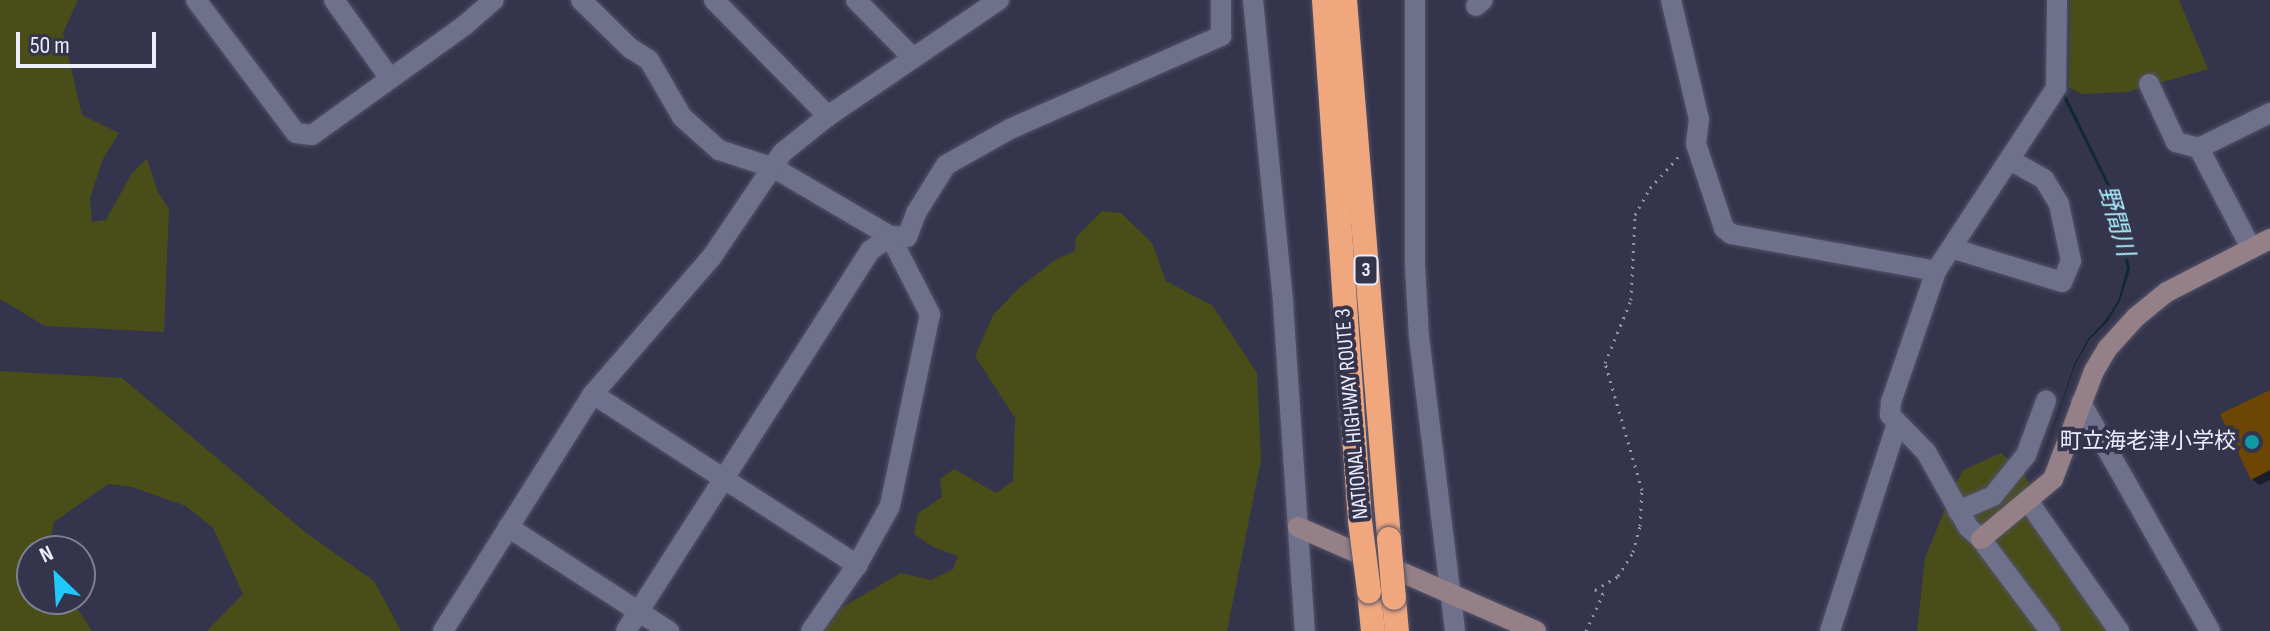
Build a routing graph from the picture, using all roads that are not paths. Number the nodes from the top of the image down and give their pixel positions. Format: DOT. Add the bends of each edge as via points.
graph roads {
  1 [pos="196,0"];
  2 [pos="334,0"];
  3 [pos="494,0"];
  4 [pos="581,0"];
  5 [pos="714,0"];
  6 [pos="856,0"];
  7 [pos="998,0"];
  8 [pos="1221,0"];
  9 [pos="1253,0"];
  10 [pos="1324,0"];
  11 [pos="1345,0"];
  12 [pos="1415,0"];
  13 [pos="1671,0"];
  14 [pos="2057,0"];
  15 [pos="603,9"];
  16 [pos="912,57"];
  17 [pos="389,77"];
  18 [pos="2149,84"];
  19 [pos="2270,113"];
  20 [pos="828,116"];
  21 [pos="2199,148"];
  22 [pos="2010,160"];
  23 [pos="774,168"];
  24 [pos="890,236"];
  25 [pos="2270,239"];
  26 [pos="2251,248"];
  27 [pos="1954,249"];
  28 [pos="1936,271"];
  29 [pos="593,394"];
  30 [pos="2046,401"];
  31 [pos="2081,403"];
  32 [pos="1897,424"];
  33 [pos="724,477"];
  34 [pos="2028,501"];
  35 [pos="1958,511"];
  36 [pos="508,527"];
  37 [pos="1298,527"];
  38 [pos="1981,539"];
  39 [pos="857,565"];
  40 [pos="1451,595"];
  41 [pos="638,612"];
  42 [pos="443,631"];
  43 [pos="626,631"];
  44 [pos="669,631"];
  45 [pos="811,631"];
  46 [pos="1305,631"];
  47 [pos="1373,631"];
  48 [pos="1397,631"];
  49 [pos="1455,631"];
  50 [pos="1536,631"];
  51 [pos="1830,631"];
  52 [pos="2050,631"];
  53 [pos="2119,631"];
  54 [pos="2210,631"];
  1 -- 17 [label="street" via="296,133 312,135"];
  2 -- 17 [label="street"];
  3 -- 17 [label="street"];
  4 -- 15 [label="street"];
  5 -- 20 [label="street"];
  6 -- 16 [label="street"];
  7 -- 16 [label="street"];
  8 -- 24 [label="street" via="1221,36 1010,129 946,165 907,237"];
  9 -- 37 [label="street" via="1283,303"];
  10 -- 47 [label="highway, NATIONAL HIGHWAY ROUTE 3 / 3, bridge" via="1360,521"];
  11 -- 48 [label="highway, NATIONAL HIGHWAY ROUTE 3 / 3, bridge"];
  12 -- 40 [label="street" via="1419,337"];
  13 -- 28 [label="street" via="1699,119 1696,144 1720,221 1731,234"];
  14 -- 22 [label="street" via="2056,88"];
  15 -- 23 [label="street" via="630,48 649,60 682,117 719,150"];
  16 -- 20 [label="street"];
  18 -- 21 [label="street" via="2176,142"];
  19 -- 21 [label="street"];
  20 -- 23 [label="street" via="782,153"];
  21 -- 26 [label="street"];
  22 -- 27 [label="street"];
  22 -- 27 [label="street" via="2044,179 2059,204 2071,261 2062,282"];
  23 -- 24 [label="street"];
  23 -- 29 [label="street" via="711,258"];
  24 -- 33 [label="street" via="871,250"];
  24 -- 39 [label="street" via="930,314 890,506"];
  25 -- 26 [label="street"];
  26 -- 31 [label="street" via="2167,292 2136,317 2107,349"];
  27 -- 28 [label="street"];
  28 -- 32 [label="street" via="1891,402 1890,415"];
  29 -- 33 [label="street"];
  29 -- 36 [label="street"];
  30 -- 35 [label="street" via="2026,455 1993,496"];
  31 -- 34 [label="street" via="2053,479"];
  31 -- 54 [label="street"];
  32 -- 35 [label="street" via="1926,452"];
  32 -- 51 [label="street"];
  33 -- 39 [label="street"];
  33 -- 41 [label="street"];
  34 -- 38 [label="street"];
  34 -- 53 [label="street"];
  35 -- 38 [label="street"];
  36 -- 41 [label="street"];
  36 -- 42 [label="street"];
  37 -- 40 [label="street"];
  37 -- 46 [label="street"];
  38 -- 52 [label="street"];
  39 -- 45 [label="street"];
  40 -- 49 [label="street"];
  40 -- 50 [label="street"];
  41 -- 43 [label="street"];
  41 -- 44 [label="street"];
}
